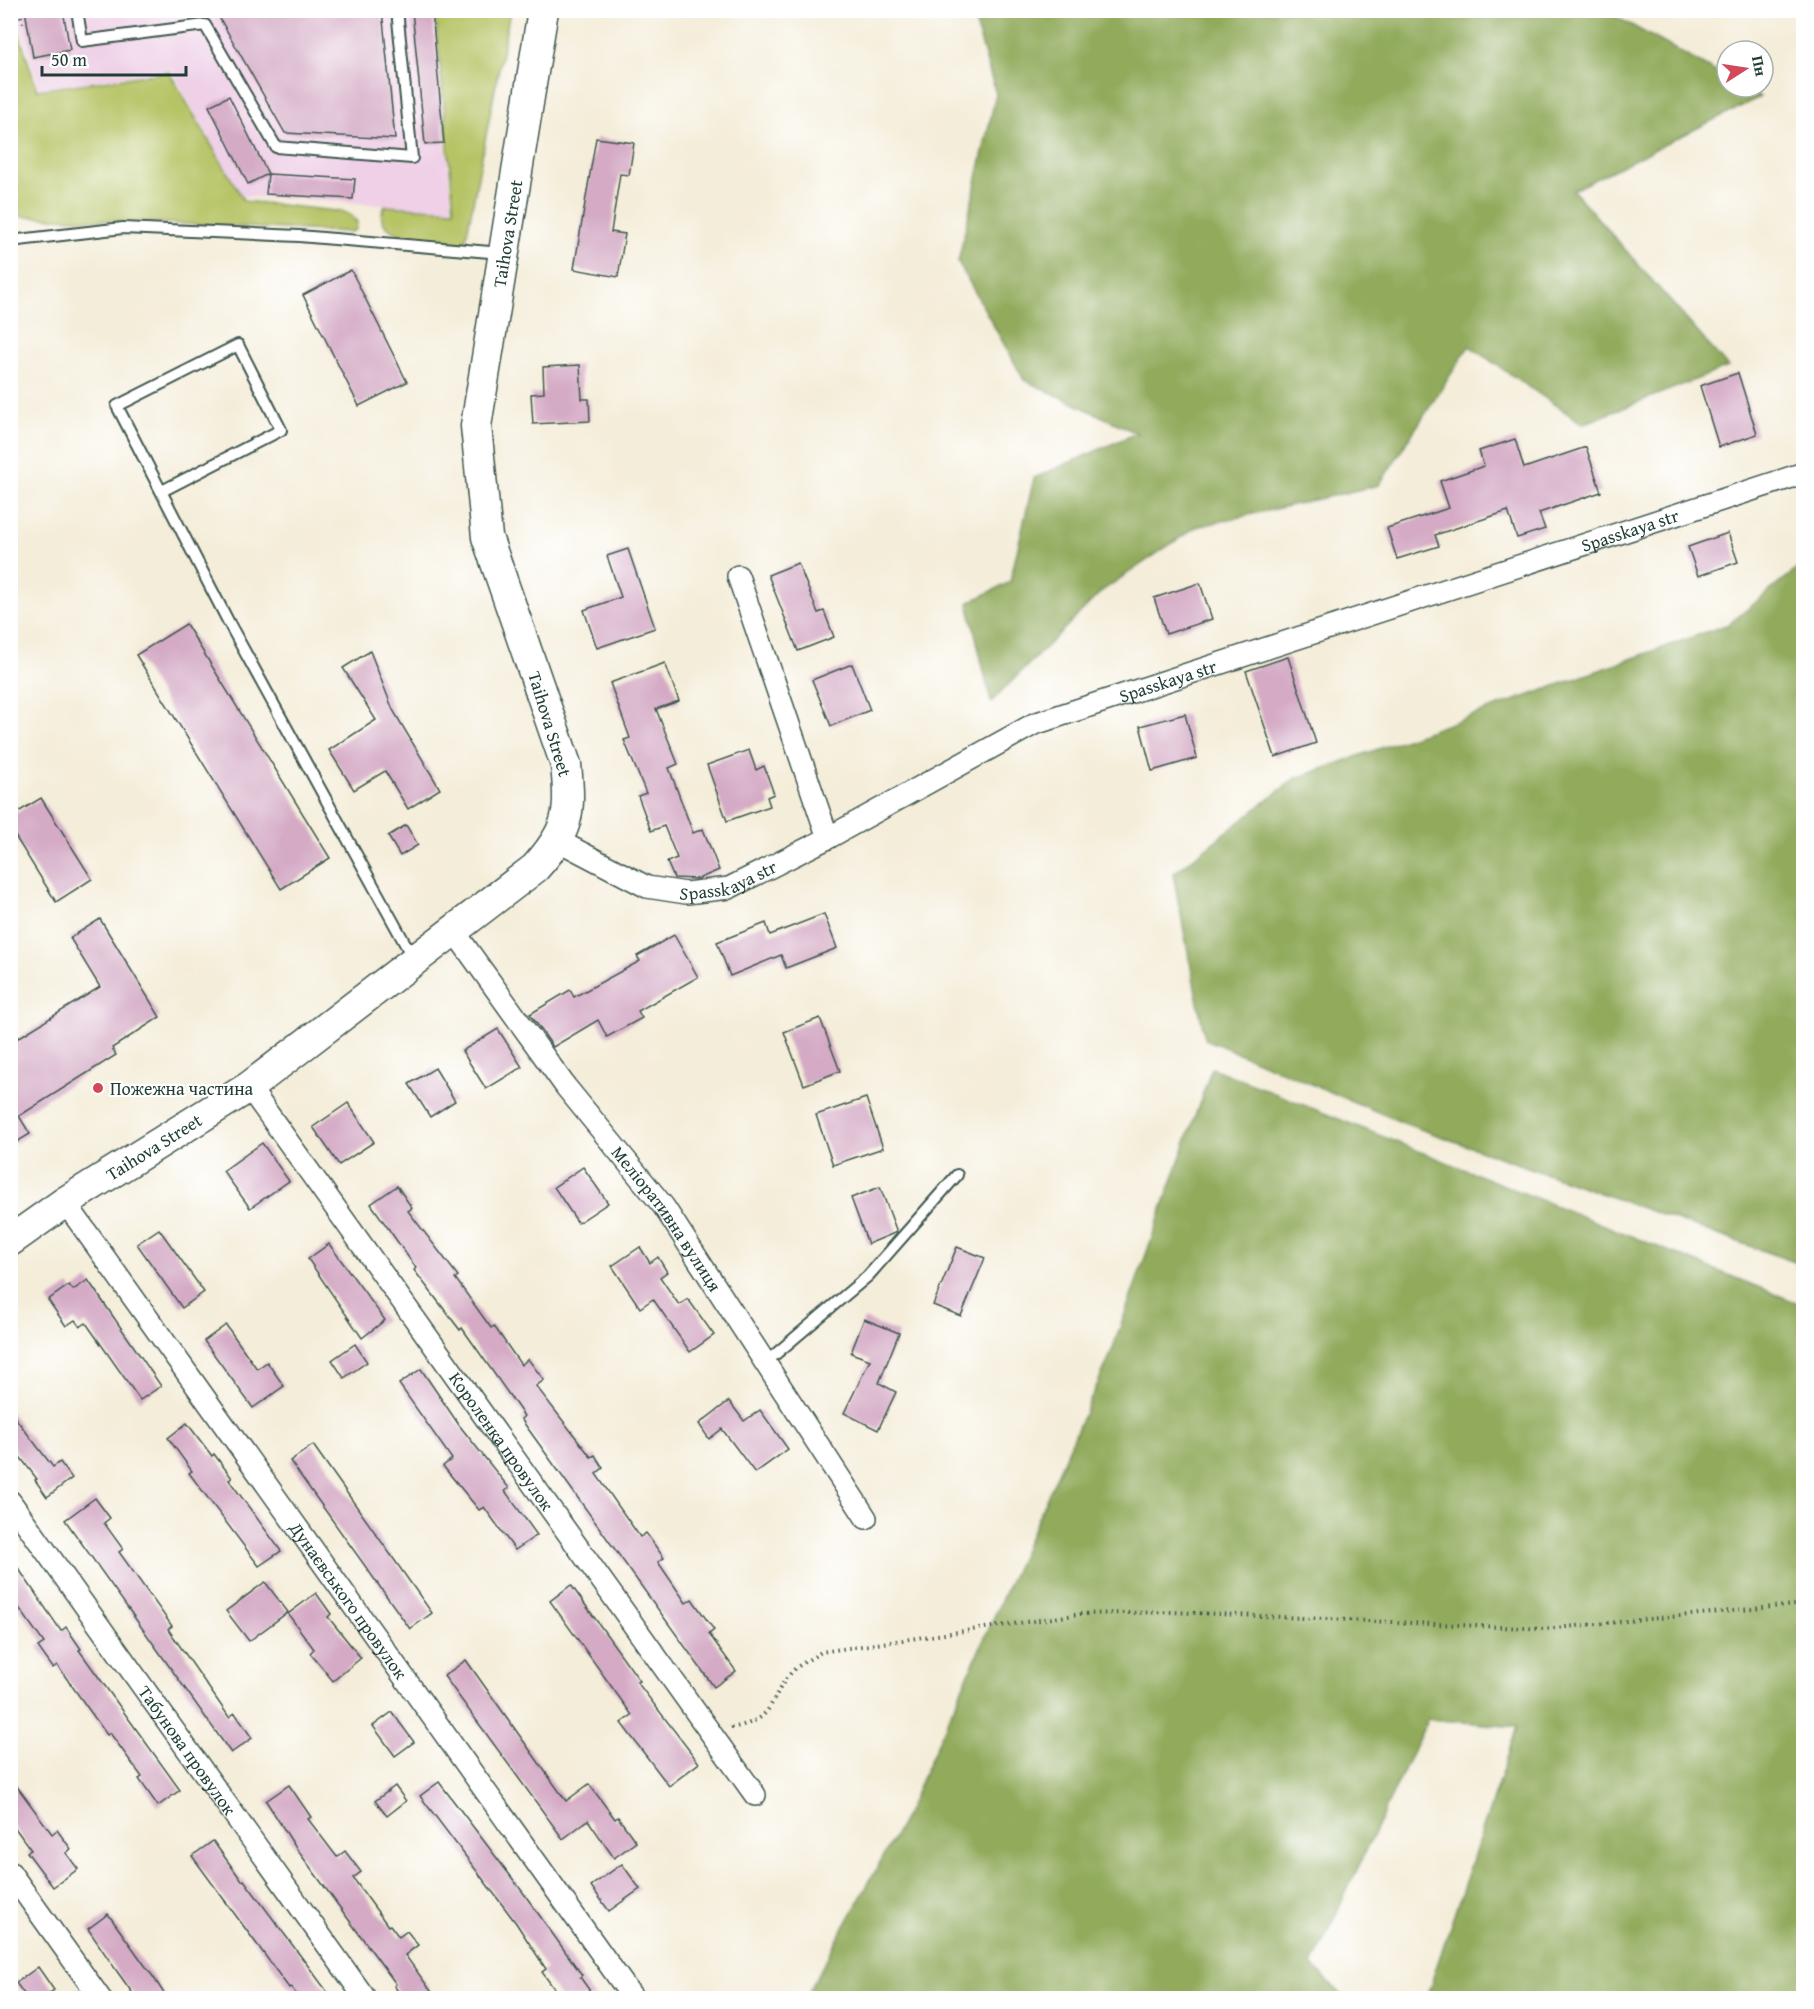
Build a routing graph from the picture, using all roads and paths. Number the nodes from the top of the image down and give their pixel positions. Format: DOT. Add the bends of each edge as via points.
graph roads {
  1 [pos="20,10"];
  2 [pos="77,10"];
  3 [pos="397,10"];
  4 [pos="543,10"];
  5 [pos="22,23"];
  6 [pos="10,241"];
  7 [pos="502,253"];
  8 [pos="1803,473"];
  9 [pos="162,491"];
  10 [pos="738,576"];
  11 [pos="828,838"];
  12 [pos="559,841"];
  13 [pos="454,931"];
  14 [pos="415,961"];
  15 [pos="249,1087"];
  16 [pos="957,1175"];
  17 [pos="65,1202"];
  18 [pos="10,1241"];
  19 [pos="765,1363"];
  20 [pos="10,1501"];
  21 [pos="866,1518"];
  22 [pos="1803,1604"];
  23 [pos="701,1721"];
  24 [pos="754,1796"];
  25 [pos="10,1872"];
  26 [pos="100,1998"];
  27 [pos="365,1998"];
  28 [pos="633,1998"];
  1 -- 5 [label="path"];
  2 -- 3 [label="lane" via="82,41 205,26 276,147 412,158"];
  4 -- 7 [label="street, Taihova Street"];
  6 -- 7 [label="lane" via="123,228 299,236"];
  7 -- 12 [label="street, Taihova Street" via="476,426 487,537 566,765 570,801"];
  8 -- 11 [label="street, Spasskaya str" via="1034,724"];
  9 -- 9 [label="lane" via="117,406 238,345 281,430"];
  9 -- 14 [label="lane" via="229,623"];
  10 -- 11 [label="street"];
  11 -- 12 [label="street, Spasskaya str" via="729,888 686,893 647,887"];
  12 -- 13 [label="street, Taihova Street" via="536,868"];
  13 -- 14 [label="street, Taihova Street"];
  13 -- 19 [label="street, Меліоративна вулиця" via="566,1087 664,1208"];
  14 -- 15 [label="street, Taihova Street"];
  15 -- 17 [label="street, Taihova Street"];
  15 -- 23 [label="street, Короленка провулок"];
  16 -- 19 [label="lane" via="868,1276"];
  17 -- 18 [label="street, Taihova Street"];
  17 -- 28 [label="street, Дунаєвського провулок"];
  19 -- 21 [label="street, Меліоративна вулиця"];
  20 -- 27 [label="street, Табунова провулок"];
  22 -- 23 [label="path" via="1545,1629 1173,1612 1081,1614 820,1652 790,1674 770,1710 751,1724 731,1728"];
  23 -- 24 [label="street, Короленка провулок"];
  25 -- 26 [label="street"];
}
